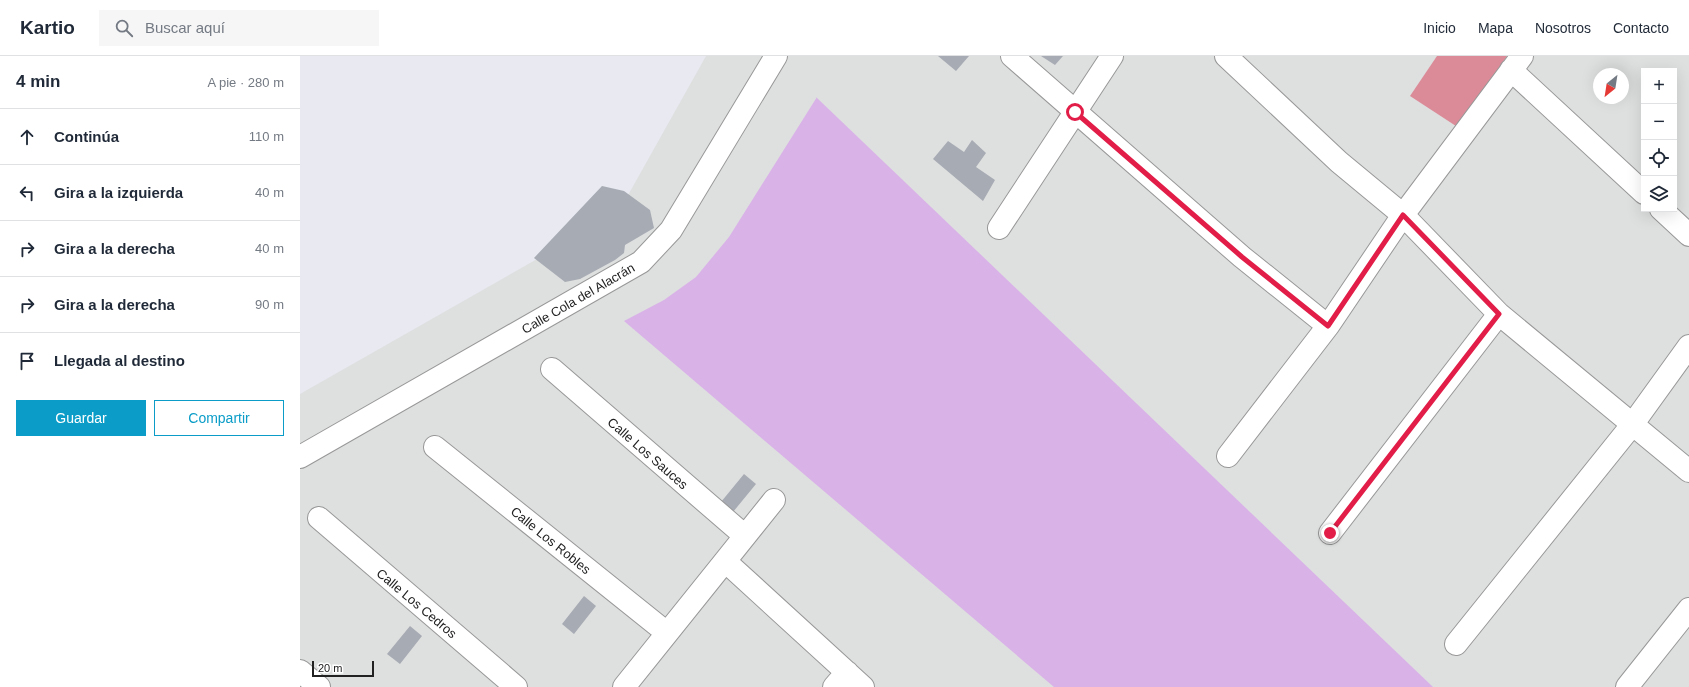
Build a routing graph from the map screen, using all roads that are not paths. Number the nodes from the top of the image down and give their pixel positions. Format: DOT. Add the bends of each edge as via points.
graph roads {
  1 [pos="776,56"];
  2 [pos="1012,56"];
  3 [pos="1112,56"];
  4 [pos="1226,56"];
  5 [pos="1516,63"];
  6 [pos="1075,112"];
  7 [pos="1641,190"];
  8 [pos="1664,212"];
  9 [pos="1403,215"];
  10 [pos="999,228"];
  11 [pos="1689,235"];
  12 [pos="1499,314"];
  13 [pos="1328,326"];
  14 [pos="1689,346"];
  15 [pos="552,369"];
  16 [pos="1632,425"];
  17 [pos="435,447"];
  18 [pos="1228,456"];
  19 [pos="300,457"];
  20 [pos="1689,471"];
  21 [pos="774,500"];
  22 [pos="318,518"];
  23 [pos="1330,533"];
  24 [pos="745,536"];
  25 [pos="725,561"];
  26 [pos="1689,609"];
  27 [pos="667,633"];
  28 [pos="1456,644"];
  29 [pos="300,671"];
  30 [pos="840,680"];
  31 [pos="320,687"];
  32 [pos="516,687"];
  33 [pos="624,687"];
  34 [pos="863,687"];
  35 [pos="1627,687"];
  1 -- 19 [label="street, Calle Cola del Alacrán" via="671,230 641,262"];
  2 -- 6 [label="street"];
  3 -- 6 [label="street"];
  4 -- 9 [label="street" via="1339,162"];
  5 -- 7 [label="street"];
  5 -- 9 [label="street"];
  6 -- 10 [label="street"];
  6 -- 13 [label="street" via="1242,257"];
  8 -- 11 [label="street"];
  9 -- 12 [label="street"];
  9 -- 13 [label="street"];
  12 -- 16 [label="street"];
  12 -- 23 [label="street"];
  13 -- 18 [label="street"];
  14 -- 16 [label="street"];
  15 -- 24 [label="street, Calle Los Sauces"];
  16 -- 20 [label="street"];
  16 -- 28 [label="street"];
  17 -- 27 [label="street, Calle Los Robles"];
  21 -- 24 [label="street"];
  22 -- 32 [label="street, Calle Los Cedros"];
  24 -- 25 [label="street"];
  25 -- 27 [label="street"];
  25 -- 30 [label="street"];
  26 -- 35 [label="street"];
  27 -- 33 [label="street"];
  29 -- 31 [label="street"];
  30 -- 34 [label="street"];
}
